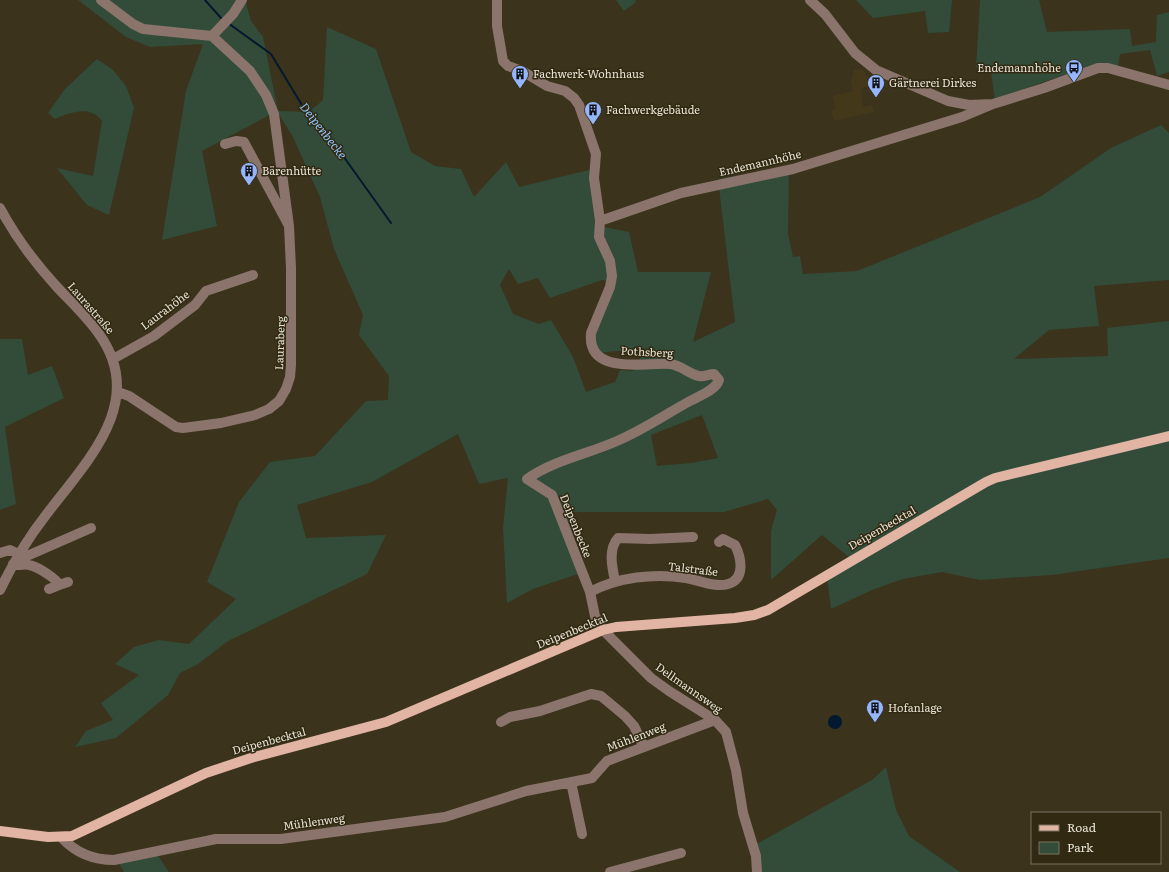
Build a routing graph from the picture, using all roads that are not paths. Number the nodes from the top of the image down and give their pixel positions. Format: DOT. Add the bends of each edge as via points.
graph roads {
  1 [pos="101,0"];
  2 [pos="242,0"];
  3 [pos="497,0"];
  4 [pos="810,0"];
  5 [pos="212,36"];
  6 [pos="1169,85"];
  7 [pos="993,104"];
  8 [pos="225,144"];
  9 [pos="0,208"];
  10 [pos="600,221"];
  11 [pos="289,226"];
  12 [pos="253,275"];
  13 [pos="114,359"];
  14 [pos="118,392"];
  15 [pos="1169,436"];
  16 [pos="527,479"];
  17 [pos="91,528"];
  18 [pos="693,537"];
  19 [pos="720,542"];
  20 [pos="0,553"];
  21 [pos="18,554"];
  22 [pos="13,564"];
  23 [pos="615,581"];
  24 [pos="49,589"];
  25 [pos="0,590"];
  26 [pos="590,592"];
  27 [pos="603,630"];
  28 [pos="715,720"];
  29 [pos="501,722"];
  30 [pos="644,747"];
  31 [pos="571,782"];
  32 [pos="0,831"];
  33 [pos="582,834"];
  34 [pos="62,838"];
  35 [pos="682,853"];
  36 [pos="610,872"];
  37 [pos="757,872"];
  1 -- 5 [label="street" via="143,29"];
  2 -- 5 [label="street" via="233,14"];
  3 -- 10 [label="street, Pothsberg" via="497,26 503,61 547,86 570,94 579,106 596,154 594,178"];
  4 -- 7 [label="street" via="825,14 855,52 876,70 948,101 970,105"];
  5 -- 11 [label="street, Lauraberg" via="250,71 272,106"];
  6 -- 7 [label="street" via="1108,68 1098,68"];
  7 -- 10 [label="street, Endemannhöhe" via="962,117 793,169 681,193"];
  8 -- 11 [label="street, Lauraberg" via="244,142"];
  9 -- 13 [label="street, Laurastraße" via="11,228 41,268 99,334"];
  10 -- 16 [label="street, Pothsberg" via="599,237 610,261 612,276 592,333 591,339 596,355 627,365 675,365 697,375 714,374 718,377 718,382 704,393 632,434 548,466"];
  11 -- 14 [label="street, Lauraberg" via="293,313 291,365 290,377 279,400 269,409 238,420 183,428 176,427 129,396"];
  12 -- 13 [label="street, Laurahöhe" via="206,290 195,305 154,336"];
  13 -- 14 [label="street, Laurastraße"];
  14 -- 21 [label="street, Laurastraße" via="112,414 91,456"];
  15 -- 27 [label="main road, Deipenbecktal" via="990,480 768,610 754,615"];
  16 -- 26 [label="street, Deipenbecke" via="552,495"];
  17 -- 21 [label="street" via="26,556"];
  18 -- 23 [label="street" via="618,538 612,553"];
  19 -- 23 [label="street, Talstraße" via="723,539 735,545 740,559 738,576 729,584 670,577"];
  20 -- 21 [label="street" via="10,550"];
  21 -- 22 [label="street, Laurastraße"];
  22 -- 24 [label="street" via="29,564 63,583"];
  22 -- 25 [label="street, Laurastraße"];
  23 -- 26 [label="street, Talstraße"];
  26 -- 27 [label="street" via="595,616"];
  27 -- 28 [label="street, Dellmannsweg" via="651,678"];
  27 -- 34 [label="main road, Deipenbecktal" via="386,722 251,758 206,773 72,836"];
  28 -- 30 [label="street, Mühlenweg"];
  28 -- 37 [label="street, Dellmannsweg" via="722,726 729,739 743,813 756,856"];
  29 -- 30 [label="street" via="510,717 540,711 591,694 601,696 625,716 634,726"];
  30 -- 31 [label="street, Mühlenweg" via="607,761 592,778"];
  31 -- 33 [label="street"];
  31 -- 34 [label="street, Mühlenweg" via="526,791 445,817 281,839 216,839 114,860 90,857 69,846"];
  32 -- 34 [label="main road, Deipenbecktal"];
  35 -- 36 [label="street"];
}
